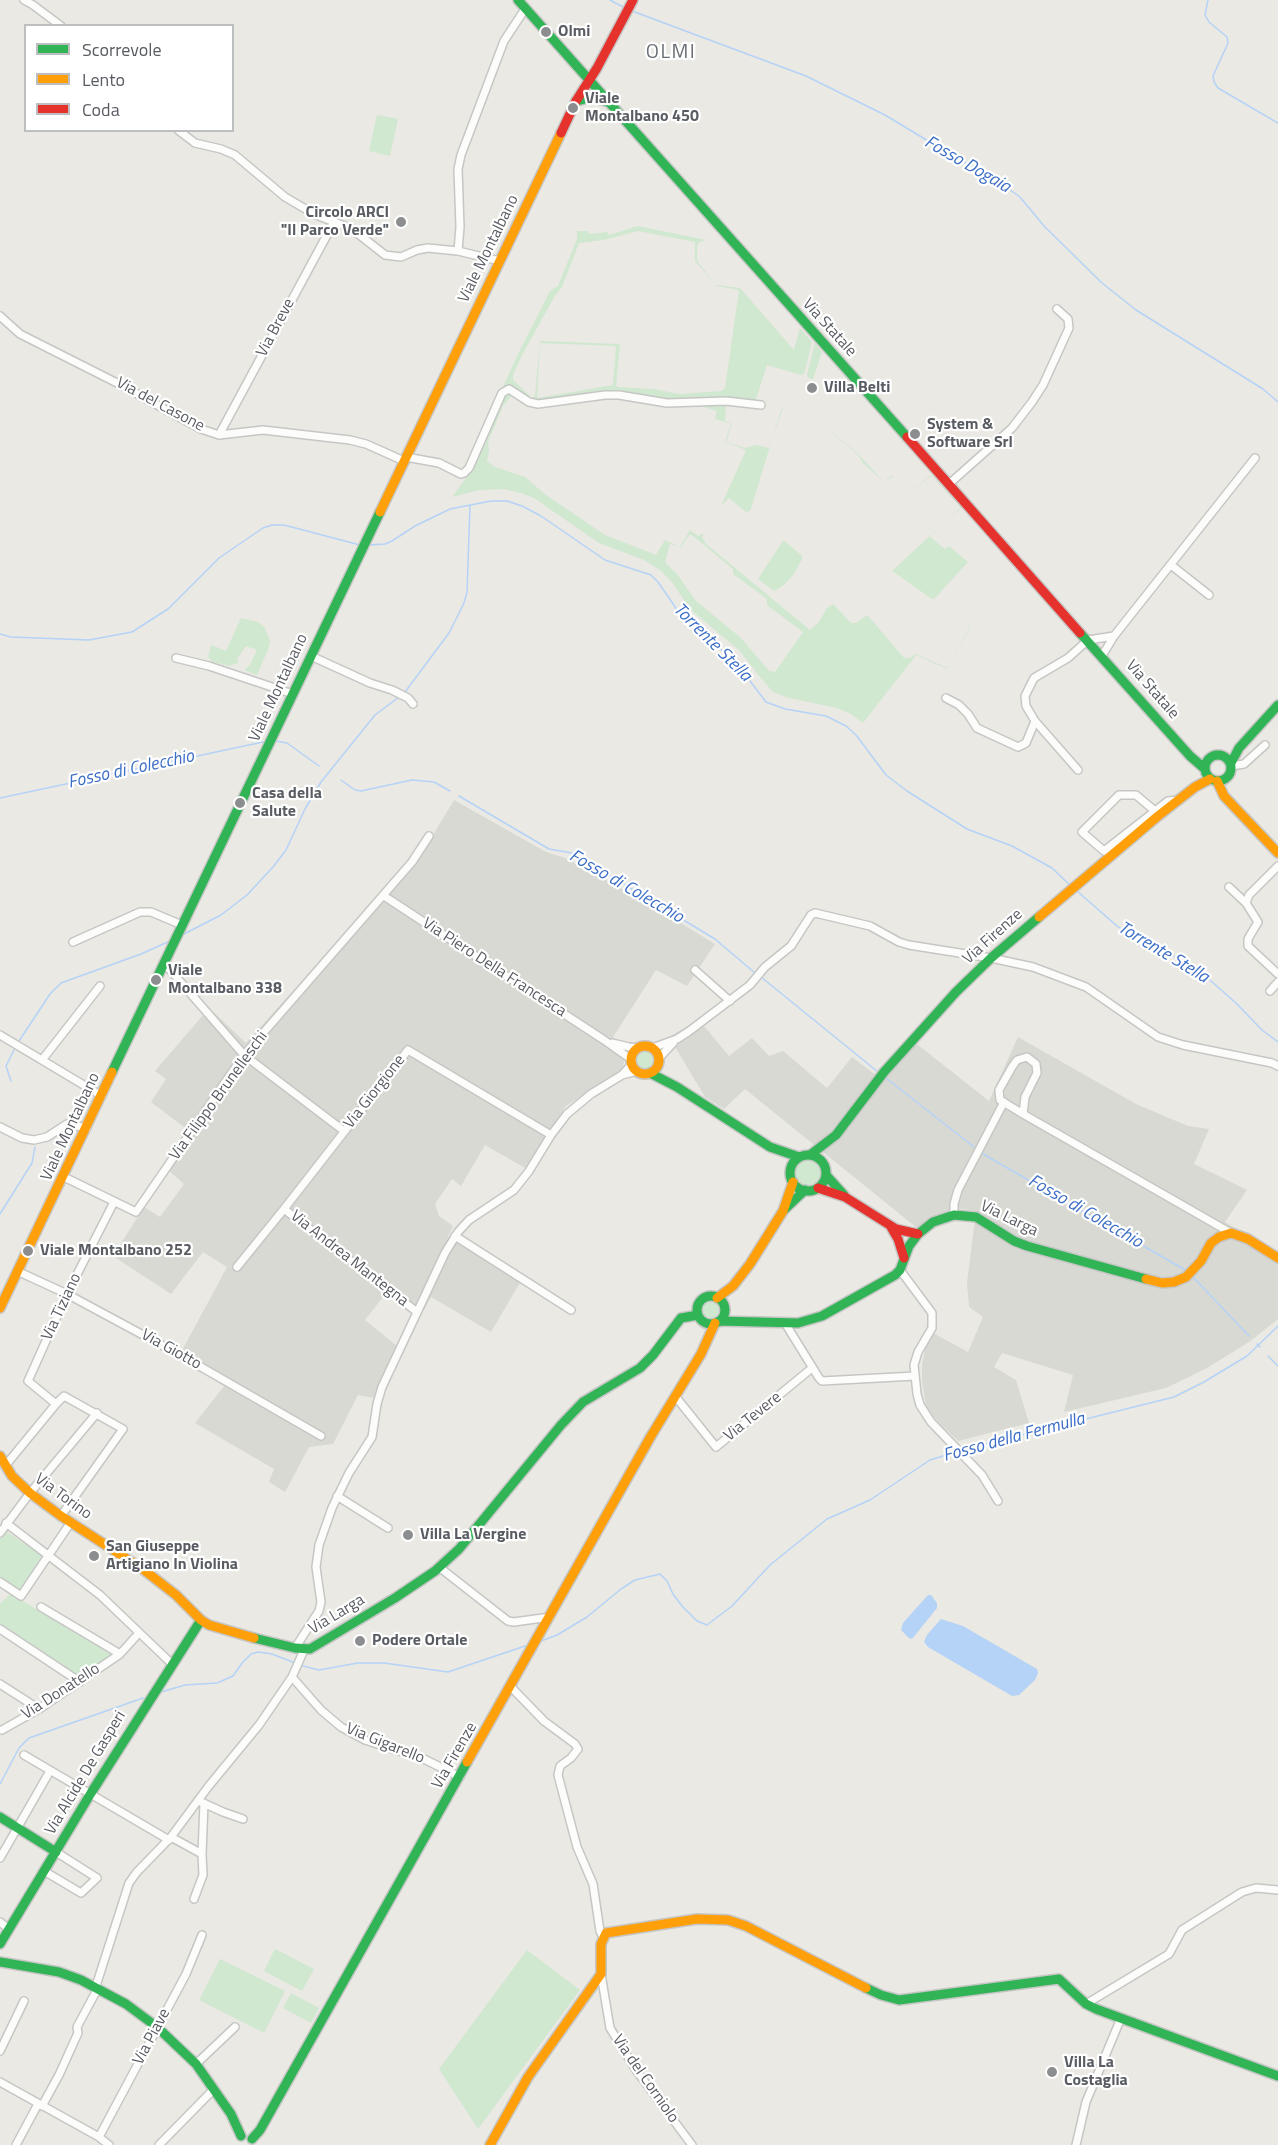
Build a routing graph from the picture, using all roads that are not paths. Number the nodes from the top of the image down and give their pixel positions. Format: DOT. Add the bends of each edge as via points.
graph roads {
  1 [pos="24,0"];
  2 [pos="518,0"];
  3 [pos="633,1"];
  4 [pos="525,9"];
  5 [pos="58,24"];
  6 [pos="589,82"];
  7 [pos="576,102"];
  8 [pos="609,102"];
  9 [pos="181,132"];
  10 [pos="334,222"];
  11 [pos="458,251"];
  12 [pos="500,261"];
  13 [pos="1057,309"];
  14 [pos="0,316"];
  15 [pos="761,405"];
  16 [pos="219,435"];
  17 [pos="1255,458"];
  18 [pos="405,459"];
  19 [pos="948,484"];
  20 [pos="1172,565"];
  21 [pos="1209,595"];
  22 [pos="1110,637"];
  23 [pos="1088,640"];
  24 [pos="1100,653"];
  25 [pos="311,656"];
  26 [pos="176,658"];
  27 [pos="292,694"];
  28 [pos="946,698"];
  29 [pos="413,704"];
  30 [pos="1278,705"];
  31 [pos="1035,721"];
  32 [pos="1265,745"];
  33 [pos="1190,756"];
  34 [pos="1210,758"];
  35 [pos="1229,762"];
  36 [pos="1078,770"];
  37 [pos="1212,776"];
  38 [pos="1179,800"];
  39 [pos="1155,811"];
  40 [pos="429,836"];
  41 [pos="1278,853"];
  42 [pos="1278,866"];
  43 [pos="1229,887"];
  44 [pos="384,896"];
  45 [pos="1246,903"];
  46 [pos="181,928"];
  47 [pos="73,942"];
  48 [pos="991,958"];
  49 [pos="164,963"];
  50 [pos="695,970"];
  51 [pos="1278,974"];
  52 [pos="1278,982"];
  53 [pos="100,986"];
  54 [pos="1270,991"];
  55 [pos="730,1001"];
  56 [pos="0,1035"];
  57 [pos="677,1039"];
  58 [pos="604,1040"];
  59 [pos="640,1048"];
  60 [pos="652,1048"];
  61 [pos="244,1055"];
  62 [pos="42,1060"];
  63 [pos="659,1061"];
  64 [pos="634,1065"];
  65 [pos="1278,1066"];
  66 [pos="650,1073"];
  67 [pos="677,1087"];
  68 [pos="102,1096"];
  69 [pos="1004,1102"];
  70 [pos="1023,1114"];
  71 [pos="0,1127"];
  72 [pos="87,1128"];
  73 [pos="344,1131"];
  74 [pos="550,1135"];
  75 [pos="836,1135"];
  76 [pos="770,1147"];
  77 [pos="810,1155"];
  78 [pos="799,1157"];
  79 [pos="790,1171"];
  80 [pos="826,1171"];
  81 [pos="64,1177"];
  82 [pos="793,1182"];
  83 [pos="818,1188"];
  84 [pos="806,1190"];
  85 [pos="845,1197"];
  86 [pos="114,1202"];
  87 [pos="284,1209"];
  88 [pos="783,1210"];
  89 [pos="954,1215"];
  90 [pos="889,1225"];
  91 [pos="1231,1233"];
  92 [pos="918,1234"];
  93 [pos="455,1236"];
  94 [pos="1278,1258"];
  95 [pos="904,1259"];
  96 [pos="750,1264"];
  97 [pos="237,1267"];
  98 [pos="900,1270"];
  99 [pos="17,1271"];
  100 [pos="67,1294"];
  101 [pos="717,1298"];
  102 [pos="698,1304"];
  103 [pos="0,1308"];
  104 [pos="572,1310"];
  105 [pos="417,1312"];
  106 [pos="721,1316"];
  107 [pos="701,1318"];
  108 [pos="785,1323"];
  109 [pos="671,1329"];
  110 [pos="812,1368"];
  111 [pos="915,1376"];
  112 [pos="681,1386"];
  113 [pos="675,1396"];
  114 [pos="56,1404"];
  115 [pos="96,1413"];
  116 [pos="321,1436"];
  117 [pos="0,1456"];
  118 [pos="5,1466"];
  119 [pos="30,1493"];
  120 [pos="338,1496"];
  121 [pos="998,1500"];
  122 [pos="61,1516"];
  123 [pos="71,1522"];
  124 [pos="6,1524"];
  125 [pos="388,1528"];
  126 [pos="0,1533"];
  127 [pos="49,1556"];
  128 [pos="439,1567"];
  129 [pos="0,1582"];
  130 [pos="40,1607"];
  131 [pos="550,1617"];
  132 [pos="201,1620"];
  133 [pos="0,1629"];
  134 [pos="139,1633"];
  135 [pos="304,1633"];
  136 [pos="318,1645"];
  137 [pos="300,1649"];
  138 [pos="120,1654"];
  139 [pos="172,1664"];
  140 [pos="292,1677"];
  141 [pos="80,1682"];
  142 [pos="0,1684"];
  143 [pos="511,1687"];
  144 [pos="39,1709"];
  145 [pos="2,1730"];
  146 [pos="24,1755"];
  147 [pos="50,1771"];
  148 [pos="460,1777"];
  149 [pos="91,1793"];
  150 [pos="201,1802"];
  151 [pos="0,1817"];
  152 [pos="243,1819"];
  153 [pos="18,1828"];
  154 [pos="170,1839"];
  155 [pos="56,1852"];
  156 [pos="202,1854"];
  157 [pos="0,1858"];
  158 [pos="44,1871"];
  159 [pos="1278,1890"];
  160 [pos="194,1899"];
  161 [pos="0,1922"];
  162 [pos="9,1929"];
  163 [pos="202,1935"];
  164 [pos="603,1937"];
  165 [pos="0,1944"];
  166 [pos="0,1962"];
  167 [pos="601,1974"];
  168 [pos="97,1987"];
  169 [pos="24,2001"];
  170 [pos="1086,2004"];
  171 [pos="1121,2018"];
  172 [pos="157,2027"];
  173 [pos="235,2027"];
  174 [pos="0,2051"];
  175 [pos="196,2064"];
  176 [pos="1278,2076"];
  177 [pos="0,2082"];
  178 [pos="214,2089"];
  179 [pos="40,2105"];
  180 [pos="100,2141"];
  181 [pos="239,2141"];
  182 [pos="253,2142"];
  183 [pos="16,2145"];
  184 [pos="109,2145"];
  185 [pos="159,2145"];
  186 [pos="490,2145"];
  187 [pos="692,2145"];
  188 [pos="1076,2145"];
  1 -- 5 [label="street"];
  2 -- 4 [label="street, Via Statale"];
  3 -- 6 [label="street, Viale Montalbano"];
  4 -- 6 [label="street, Via Statale"];
  4 -- 11 [label="street" via="504,41 461,155"];
  6 -- 7 [label="street, Viale Montalbano"];
  6 -- 8 [label="street, Via Statale"];
  7 -- 8 [label="street" via="593,97"];
  7 -- 12 [label="street, Viale Montalbano"];
  8 -- 19 [label="street, Via Statale"];
  9 -- 10 [label="street" via="195,143 231,152 285,197"];
  10 -- 11 [label="street" via="352,229 390,256 401,257 424,248"];
  10 -- 16 [label="street, Via Breve"];
  11 -- 12 [label="street"];
  12 -- 18 [label="street, Viale Montalbano"];
  13 -- 19 [label="street" via="1068,319 1069,328 1043,385 1012,428"];
  14 -- 16 [label="street, Via del Casone" via="20,334"];
  15 -- 18 [label="street, Via del Casone" via="726,401 667,403 619,395 538,404 512,389 502,393 464,473 439,463"];
  16 -- 18 [label="street, Via del Casone" via="263,430 350,440"];
  17 -- 20 [label="street"];
  18 -- 25 [label="street, Viale Montalbano"];
  19 -- 23 [label="street, Via Statale"];
  20 -- 21 [label="street"];
  20 -- 22 [label="street"];
  22 -- 23 [label="street"];
  22 -- 24 [label="street"];
  23 -- 24 [label="street, Via Statale"];
  23 -- 31 [label="street" via="1029,685 1025,701"];
  24 -- 33 [label="street, Via Statale"];
  25 -- 27 [label="street, Viale Montalbano"];
  25 -- 29 [label="street" via="401,695"];
  26 -- 27 [label="street"];
  27 -- 46 [label="street, Viale Montalbano"];
  28 -- 31 [label="street" via="959,705 977,728 1018,747 1026,743"];
  30 -- 35 [label="street"];
  31 -- 36 [label="street"];
  32 -- 35 [label="street" via="1244,765"];
  33 -- 34 [label="street"];
  33 -- 37 [label="street, Via Statale"];
  34 -- 35 [label="street" via="1216,755"];
  34 -- 37 [label="street"];
  35 -- 37 [label="street" via="1230,773"];
  37 -- 38 [label="street, Via Firenze"];
  37 -- 41 [label="street, Via Statale" via="1224,796"];
  38 -- 39 [label="street" via="1168,801"];
  38 -- 48 [label="street, Via Firenze"];
  39 -- 39 [label="street" via="1104,851 1082,832 1119,795 1136,795"];
  40 -- 44 [label="street, Via Filippo Brunelleschi"];
  42 -- 45 [label="street"];
  43 -- 45 [label="street"];
  44 -- 58 [label="street, Via Piero Della Francesca"];
  44 -- 61 [label="street, Via Filippo Brunelleschi"];
  45 -- 51 [label="street" via="1258,922 1248,946"];
  46 -- 47 [label="street" via="154,913 140,912"];
  46 -- 49 [label="street, Viale Montalbano"];
  48 -- 55 [label="street" via="909,945 870,926 814,913 791,946"];
  48 -- 65 [label="street" via="1033,967 1086,987 1158,1037"];
  48 -- 75 [label="street, Via Firenze" via="884,1072"];
  49 -- 61 [label="street"];
  49 -- 68 [label="street, Viale Montalbano"];
  50 -- 55 [label="street"];
  52 -- 54 [label="street"];
  53 -- 62 [label="street"];
  55 -- 57 [label="street"];
  56 -- 62 [label="street"];
  57 -- 60 [label="street"];
  57 -- 63 [label="street"];
  58 -- 59 [label="street"];
  58 -- 64 [label="street, Via Piero Della Francesca"];
  59 -- 60 [label="street"];
  59 -- 64 [label="street" via="635,1051"];
  60 -- 63 [label="street"];
  61 -- 73 [label="street"];
  61 -- 86 [label="street, Via Filippo Brunelleschi" via="136,1212"];
  62 -- 68 [label="street"];
  63 -- 66 [label="street"];
  63 -- 67 [label="street"];
  64 -- 66 [label="street" via="644,1074"];
  64 -- 74 [label="street" via="591,1094"];
  66 -- 67 [label="street"];
  67 -- 76 [label="street"];
  68 -- 72 [label="street, Viale Montalbano"];
  69 -- 70 [label="street"];
  69 -- 70 [label="street" via="999,1098 999,1090 1017,1060 1027,1058 1036,1064 1037,1073 1025,1097"];
  69 -- 89 [label="street" via="958,1190"];
  70 -- 91 [label="street"];
  71 -- 72 [label="street" via="34,1140 67,1124"];
  72 -- 81 [label="street, Viale Montalbano"];
  73 -- 74 [label="street, Via Giorgione" via="408,1050"];
  73 -- 87 [label="street, Via Giorgione"];
  74 -- 93 [label="street" via="513,1190 469,1220"];
  75 -- 77 [label="street, Via Firenze"];
  75 -- 80 [label="street, Via Firenze" via="828,1152"];
  76 -- 78 [label="street"];
  76 -- 79 [label="street"];
  77 -- 78 [label="street, Via Firenze"];
  77 -- 80 [label="street" via="819,1158"];
  78 -- 79 [label="street"];
  79 -- 82 [label="street"];
  80 -- 83 [label="street, Via Firenze"];
  80 -- 85 [label="street"];
  81 -- 86 [label="street, Via Filippo Brunelleschi"];
  81 -- 99 [label="street, Viale Montalbano"];
  82 -- 84 [label="street"];
  82 -- 88 [label="street, Via Firenze"];
  83 -- 84 [label="street"];
  83 -- 85 [label="street"];
  84 -- 88 [label="street, Via Firenze"];
  85 -- 90 [label="street"];
  86 -- 100 [label="street, Via Tiziano"];
  87 -- 97 [label="street, Via Andrea Mantegna"];
  87 -- 105 [label="street, Via Andrea Mantegna"];
  88 -- 96 [label="street, Via Firenze"];
  89 -- 91 [label="street, Via Larga" via="976,1217 1027,1246 1161,1283 1186,1277 1211,1243"];
  89 -- 92 [label="street, Via Larga" via="933,1222"];
  90 -- 92 [label="street"];
  90 -- 95 [label="street"];
  91 -- 94 [label="street"];
  92 -- 95 [label="street, Via Larga"];
  93 -- 104 [label="street"];
  93 -- 105 [label="street"];
  95 -- 98 [label="street, Via Larga"];
  96 -- 101 [label="street, Via Firenze" via="733,1286"];
  96 -- 106 [label="street, Via Firenze"];
  98 -- 108 [label="street" via="822,1316"];
  98 -- 111 [label="street" via="932,1312 932,1328 918,1352"];
  99 -- 100 [label="street, Via Giotto"];
  99 -- 103 [label="street, Viale Montalbano"];
  100 -- 114 [label="street, Via Tiziano" via="28,1381"];
  100 -- 116 [label="street, Via Giotto"];
  101 -- 102 [label="street, Via Firenze" via="705,1298"];
  101 -- 106 [label="street"];
  102 -- 107 [label="street, Via Firenze"];
  102 -- 109 [label="street, Via Larga" via="679,1313"];
  105 -- 120 [label="street" via="382,1387 372,1437"];
  106 -- 107 [label="street"];
  106 -- 108 [label="street"];
  106 -- 112 [label="street, Via Firenze"];
  107 -- 109 [label="street, Via Larga" via="684,1316"];
  107 -- 112 [label="street, Via Firenze" via="702,1341"];
  108 -- 110 [label="street"];
  109 -- 128 [label="street, Via Larga" via="640,1368 583,1402 459,1549"];
  110 -- 111 [label="street" via="822,1381"];
  110 -- 113 [label="street, Via Tevere" via="716,1447"];
  111 -- 121 [label="street" via="924,1413 965,1455"];
  112 -- 113 [label="street, Via Firenze"];
  113 -- 131 [label="street, Via Firenze"];
  114 -- 115 [label="street" via="64,1396"];
  114 -- 118 [label="street"];
  115 -- 119 [label="street"];
  115 -- 122 [label="street" via="123,1430"];
  117 -- 118 [label="street, Via Torino"];
  118 -- 119 [label="street, Via Torino"];
  119 -- 122 [label="street, Via Torino"];
  119 -- 124 [label="street"];
  120 -- 125 [label="street"];
  120 -- 135 [label="street" via="318,1545 315,1567 322,1595 319,1611"];
  122 -- 123 [label="street, Via Torino"];
  123 -- 127 [label="street"];
  123 -- 132 [label="street, Via Torino" via="144,1570"];
  124 -- 126 [label="street"];
  124 -- 127 [label="street"];
  127 -- 129 [label="street" via="21,1596"];
  127 -- 134 [label="street" via="100,1594"];
  128 -- 131 [label="street" via="508,1621"];
  128 -- 136 [label="street, Via Larga"];
  130 -- 138 [label="street, Via Donatello"];
  131 -- 143 [label="street, Via Firenze"];
  132 -- 137 [label="street, Via Torino" via="233,1633"];
  132 -- 139 [label="street, Via Alcide De Gasperi"];
  133 -- 141 [label="street"];
  134 -- 138 [label="street, Via Donatello"];
  134 -- 139 [label="street"];
  135 -- 136 [label="street" via="307,1641"];
  135 -- 137 [label="street"];
  136 -- 137 [label="street, Via Larga"];
  137 -- 140 [label="street, Via Larga" via="299,1664"];
  138 -- 141 [label="street, Via Donatello"];
  139 -- 149 [label="street, Via Alcide De Gasperi"];
  140 -- 148 [label="street, Via Gigarello" via="341,1727"];
  140 -- 150 [label="street, Via Larga"];
  141 -- 144 [label="street, Via Donatello"];
  142 -- 144 [label="street"];
  143 -- 148 [label="street, Via Firenze"];
  143 -- 164 [label="street" via="578,1749 560,1766 558,1775 593,1884"];
  144 -- 145 [label="street, Via Donatello"];
  146 -- 147 [label="street"];
  147 -- 149 [label="street"];
  147 -- 153 [label="street"];
  148 -- 182 [label="street, Via Firenze"];
  149 -- 154 [label="street"];
  149 -- 155 [label="street, Via Alcide De Gasperi"];
  150 -- 152 [label="street"];
  150 -- 154 [label="street, Via Larga"];
  150 -- 156 [label="street"];
  151 -- 153 [label="street"];
  153 -- 155 [label="street"];
  153 -- 157 [label="street"];
  154 -- 156 [label="street"];
  154 -- 168 [label="street, Via Larga" via="129,1883"];
  155 -- 158 [label="street, Via Alcide De Gasperi"];
  155 -- 158 [label="street" via="97,1878 81,1893"];
  156 -- 160 [label="street" via="203,1875"];
  158 -- 162 [label="street, Via Alcide De Gasperi"];
  159 -- 170 [label="street" via="1256,1888 1242,1892 1182,1930 1169,1954"];
  161 -- 162 [label="street"];
  162 -- 165 [label="street, Via Alcide De Gasperi"];
  163 -- 172 [label="street, Via Piave"];
  164 -- 167 [label="street"];
  164 -- 170 [label="street" via="611,1930 662,1923 728,1920 890,1998 915,1999 1059,1979"];
  166 -- 168 [label="street" via="59,1972"];
  167 -- 186 [label="street" via="528,2077"];
  167 -- 187 [label="street, Via del Corniolo" via="610,2028"];
  168 -- 172 [label="street"];
  168 -- 179 [label="street, Via Larga"];
  169 -- 174 [label="street"];
  170 -- 171 [label="street"];
  171 -- 176 [label="street"];
  171 -- 188 [label="street" via="1086,2102"];
  172 -- 175 [label="street"];
  172 -- 180 [label="street, Via Piave"];
  173 -- 175 [label="street"];
  175 -- 178 [label="street"];
  177 -- 179 [label="street"];
  178 -- 181 [label="street" via="231,2114"];
  178 -- 185 [label="street"];
  179 -- 180 [label="street"];
  179 -- 183 [label="street, Via Larga"];
  180 -- 184 [label="street"];
  181 -- 182 [label="street" via="245,2135"];
}
